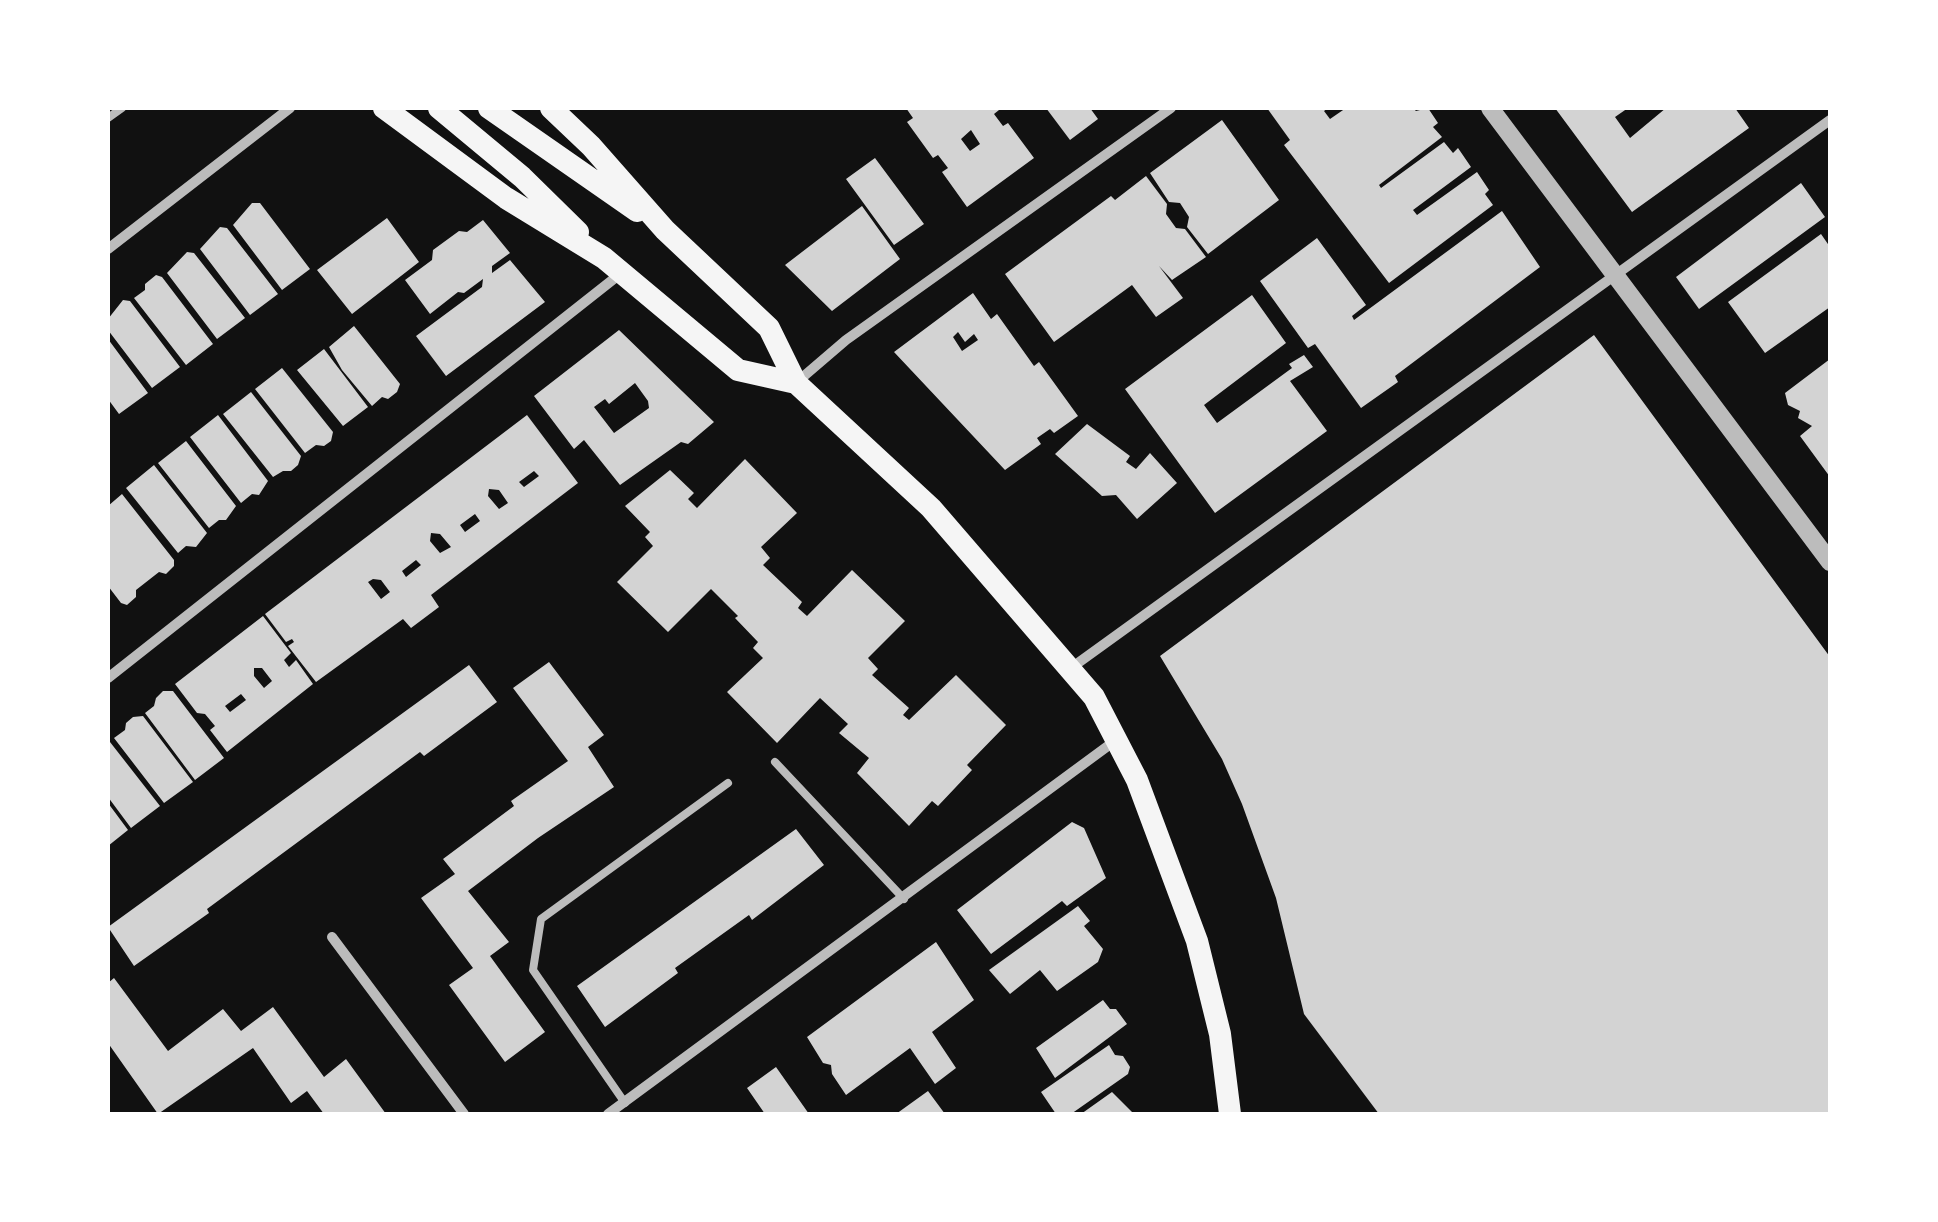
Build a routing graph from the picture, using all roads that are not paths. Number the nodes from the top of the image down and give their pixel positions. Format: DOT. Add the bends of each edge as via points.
graph roads {
  1 [pos="122,108"];
  2 [pos="290,108"];
  3 [pos="384,108"];
  4 [pos="439,108"];
  5 [pos="489,108"];
  6 [pos="551,108"];
  7 [pos="1171,108"];
  8 [pos="1490,108"];
  9 [pos="108,118"];
  10 [pos="1830,120"];
  11 [pos="665,230"];
  12 [pos="108,249"];
  13 [pos="612,265"];
  14 [pos="1616,276"];
  15 [pos="796,383"];
  16 [pos="1830,562"];
  17 [pos="1072,668"];
  18 [pos="108,678"];
  19 [pos="1117,739"];
  20 [pos="775,762"];
  21 [pos="728,783"];
  22 [pos="904,899"];
  23 [pos="332,937"];
  24 [pos="625,1102"];
  25 [pos="464,1114"];
  26 [pos="608,1114"];
  27 [pos="1230,1114"];
  1 -- 9 [label="lane"];
  2 -- 12 [label="street"];
  3 -- 13 [label="main road"];
  4 -- 13 [label="main road"];
  5 -- 11 [label="main road"];
  6 -- 11 [label="main road"];
  7 -- 15 [label="street" via="846,340"];
  8 -- 14 [label="street"];
  10 -- 14 [label="street"];
  11 -- 15 [label="main road" via="770,328"];
  13 -- 15 [label="main road" via="738,370"];
  13 -- 18 [label="street"];
  14 -- 16 [label="street"];
  14 -- 17 [label="street"];
  15 -- 17 [label="main road" via="930,508"];
  17 -- 19 [label="main road"];
  19 -- 22 [label="street"];
  19 -- 27 [label="main road" via="1197,941 1220,1034"];
  20 -- 22 [label="lane"];
  21 -- 24 [label="lane" via="541,920 532,970"];
  22 -- 24 [label="street"];
  23 -- 25 [label="street"];
  24 -- 26 [label="street"];
}
